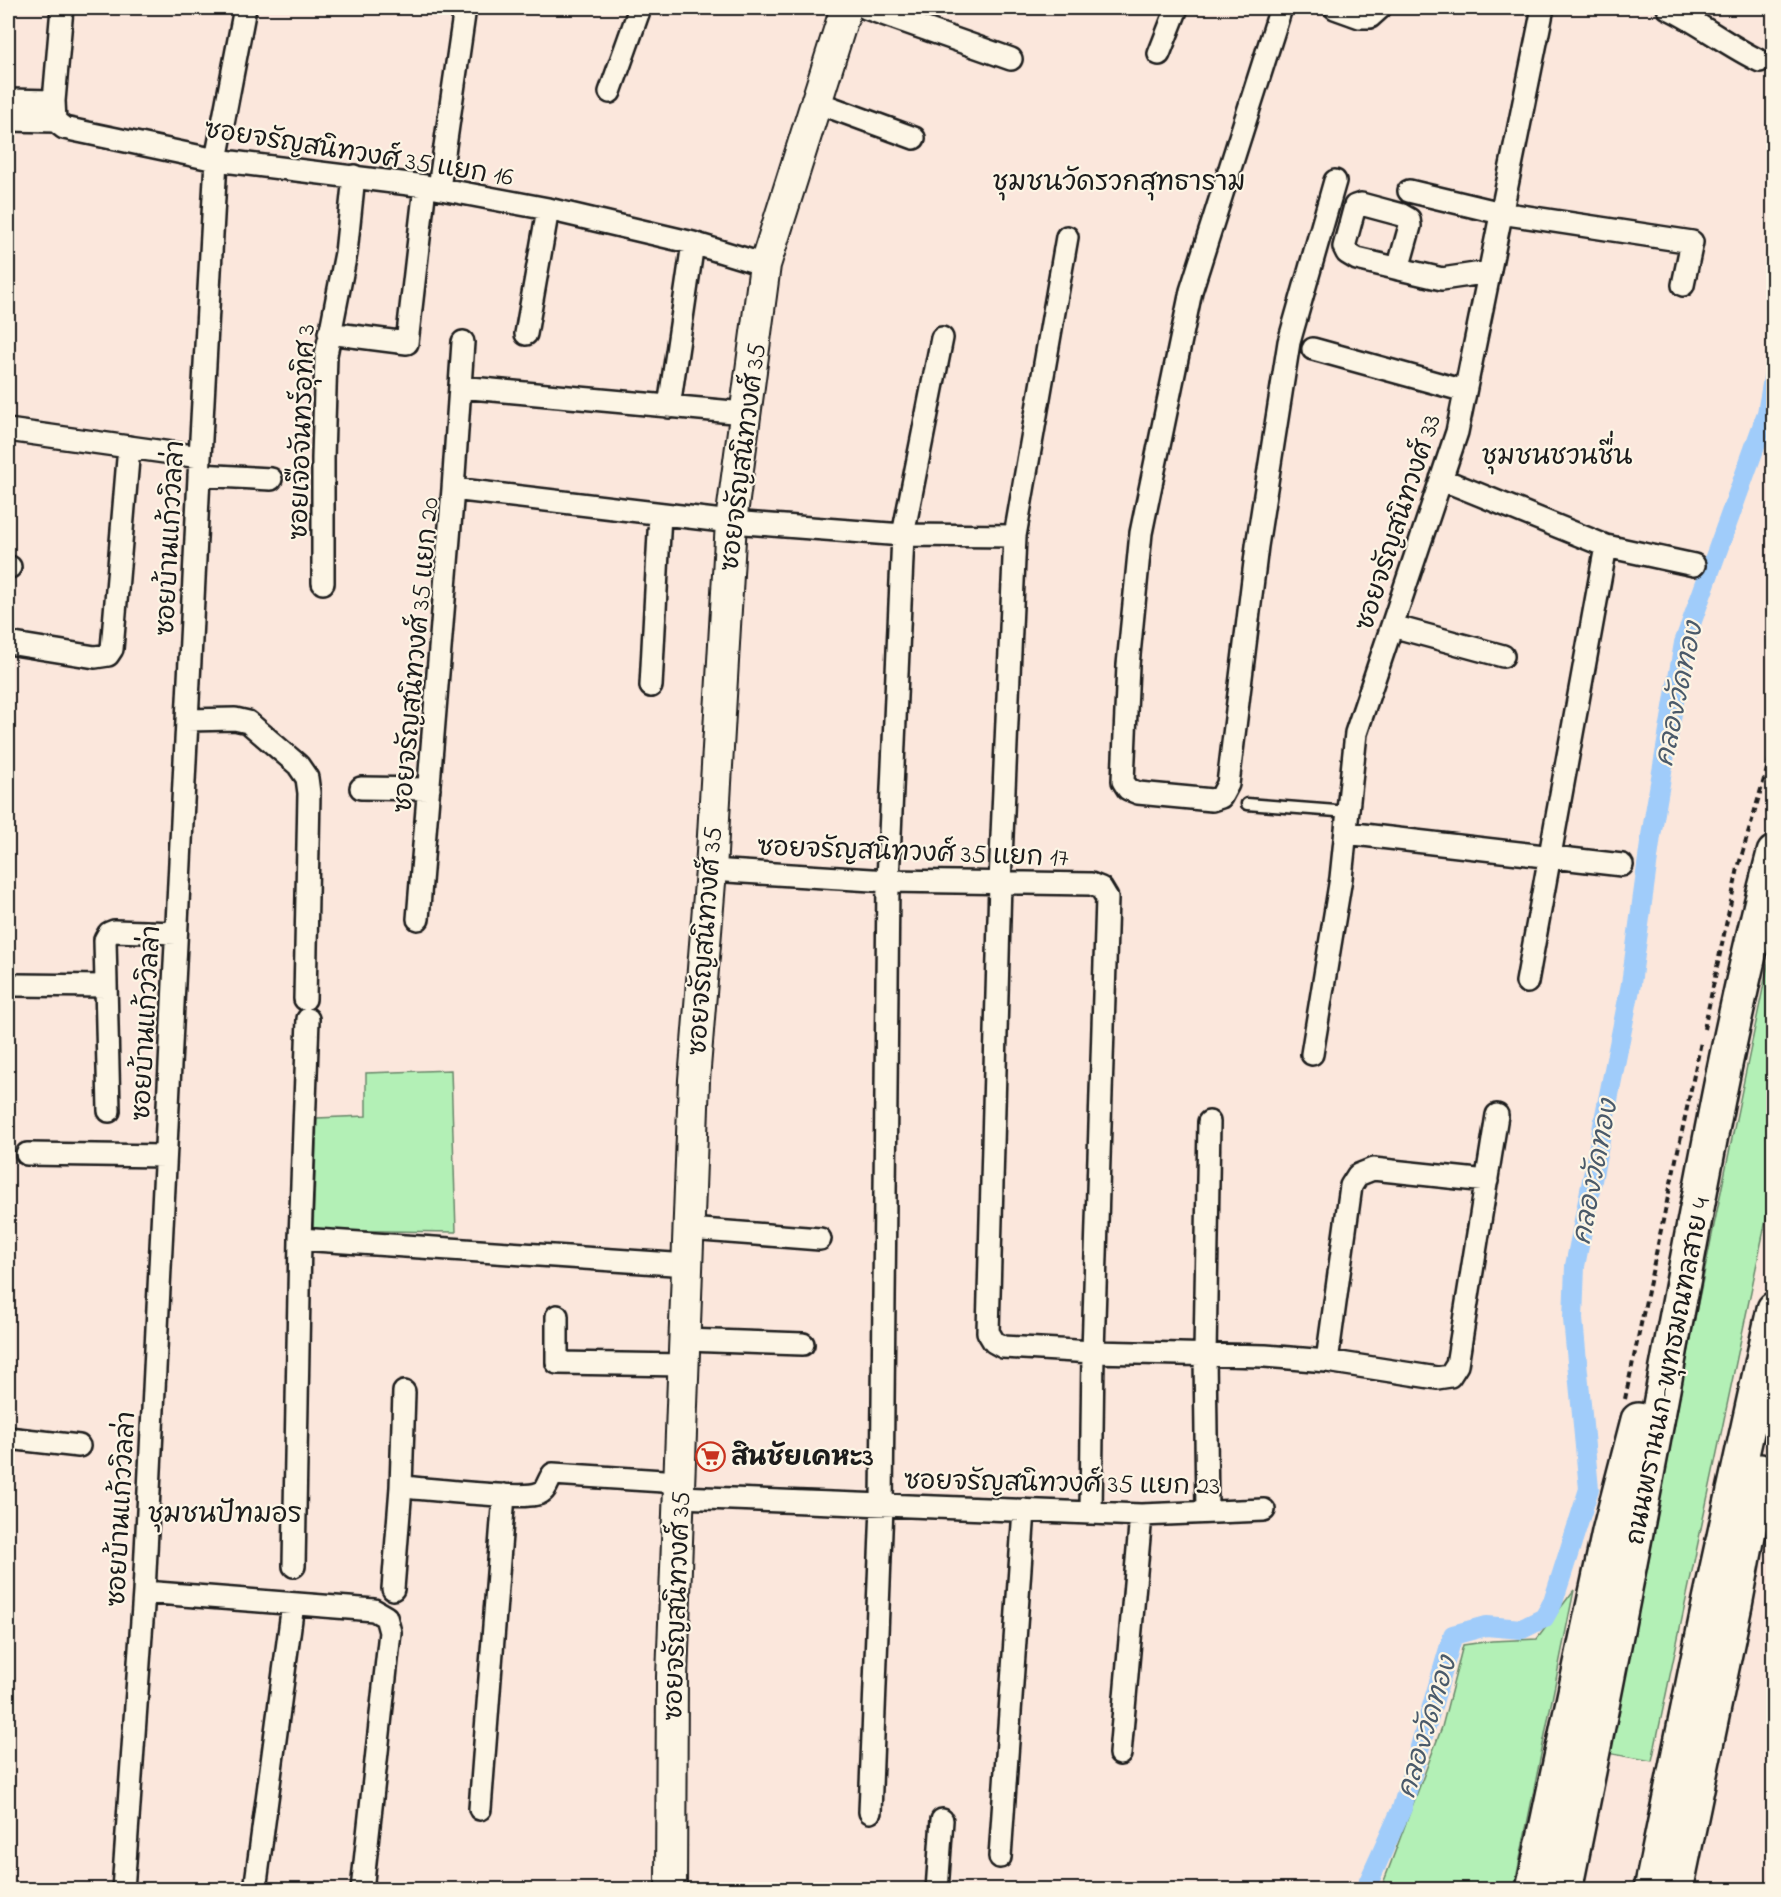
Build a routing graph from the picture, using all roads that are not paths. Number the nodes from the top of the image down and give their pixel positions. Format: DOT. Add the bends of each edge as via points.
graph roads {
  1 [pos="62,8"];
  2 [pos="245,8"];
  3 [pos="465,8"];
  4 [pos="640,8"];
  5 [pos="846,8"];
  6 [pos="866,8"];
  7 [pos="1177,8"];
  8 [pos="1281,8"];
  9 [pos="1335,8"];
  10 [pos="1380,8"];
  11 [pos="1544,8"];
  12 [pos="1668,8"];
  13 [pos="1159,54"];
  14 [pos="1011,59"];
  15 [pos="1760,61"];
  16 [pos="610,92"];
  17 [pos="8,100"];
  18 [pos="816,102"];
  19 [pos="55,111"];
  20 [pos="8,120"];
  21 [pos="914,138"];
  22 [pos="216,160"];
  23 [pos="354,176"];
  24 [pos="1335,181"];
  25 [pos="432,187"];
  26 [pos="1410,191"];
  27 [pos="548,209"];
  28 [pos="1501,213"];
  29 [pos="1067,237"];
  30 [pos="693,243"];
  31 [pos="765,265"];
  32 [pos="1398,269"];
  33 [pos="1489,272"];
  34 [pos="1683,285"];
  35 [pos="329,333"];
  36 [pos="526,334"];
  37 [pos="942,338"];
  38 [pos="463,342"];
  39 [pos="1313,349"];
  40 [pos="460,387"];
  41 [pos="1464,391"];
  42 [pos="669,406"];
  43 [pos="744,413"];
  44 [pos="8,430"];
  45 [pos="129,447"];
  46 [pos="199,466"];
  47 [pos="271,479"];
  48 [pos="1441,479"];
  49 [pos="453,489"];
  50 [pos="660,514"];
  51 [pos="731,522"];
  52 [pos="903,534"];
  53 [pos="1015,536"];
  54 [pos="1606,546"];
  55 [pos="1694,565"];
  56 [pos="323,583"];
  57 [pos="1392,626"];
  58 [pos="8,644"];
  59 [pos="1503,656"];
  60 [pos="651,686"];
  61 [pos="187,720"];
  62 [pos="361,788"];
  63 [pos="429,789"];
  64 [pos="1247,804"];
  65 [pos="1349,812"];
  66 [pos="1346,833"];
  67 [pos="1773,853"];
  68 [pos="1550,857"];
  69 [pos="1622,865"];
  70 [pos="711,870"];
  71 [pos="888,881"];
  72 [pos="1000,882"];
  73 [pos="418,919"];
  74 [pos="176,933"];
  75 [pos="1527,982"];
  76 [pos="15,985"];
  77 [pos="106,986"];
  78 [pos="1312,1054"];
  79 [pos="109,1111"];
  80 [pos="1497,1115"];
  81 [pos="1209,1122"];
  82 [pos="27,1154"];
  83 [pos="165,1156"];
  84 [pos="1487,1181"];
  85 [pos="1698,1206"];
  86 [pos="689,1229"];
  87 [pos="300,1239"];
  88 [pos="820,1239"];
  89 [pos="688,1265"];
  90 [pos="1773,1309"];
  91 [pos="556,1316"];
  92 [pos="803,1344"];
  93 [pos="1093,1352"];
  94 [pos="685,1353"];
  95 [pos="1205,1354"];
  96 [pos="1327,1362"];
  97 [pos="1773,1378"];
  98 [pos="404,1392"];
  99 [pos="8,1438"];
  100 [pos="79,1446"];
  101 [pos="401,1487"];
  102 [pos="679,1489"];
  103 [pos="504,1495"];
  104 [pos="882,1506"];
  105 [pos="1024,1510"];
  106 [pos="1264,1510"];
  107 [pos="1207,1512"];
  108 [pos="1091,1513"];
  109 [pos="1141,1515"];
  110 [pos="294,1566"];
  111 [pos="393,1589"];
  112 [pos="144,1592"];
  113 [pos="293,1604"];
  114 [pos="1120,1754"];
  115 [pos="480,1809"];
  116 [pos="870,1812"];
  117 [pos="942,1820"];
  118 [pos="1000,1857"];
  119 [pos="123,1890"];
  120 [pos="255,1890"];
  121 [pos="362,1890"];
  122 [pos="671,1890"];
  123 [pos="937,1890"];
  124 [pos="1533,1890"];
  125 [pos="1565,1890"];
  126 [pos="1651,1890"];
  127 [pos="1676,1890"];
  1 -- 19 [label="street"];
  2 -- 22 [label="street, ซอยบ้านแก้ววิลล่า"];
  3 -- 25 [label="street"];
  4 -- 16 [label="street"];
  5 -- 18 [label="street, ซอยจรัญสนิทวงศ์ 35"];
  6 -- 14 [label="street"];
  7 -- 13 [label="street"];
  8 -- 24 [label="street" via="1191,291 1141,533 1128,665 1123,781 1128,789 1138,793 1212,800 1221,796 1228,784 1257,546 1289,342"];
  9 -- 10 [label="street" via="1370,17"];
  11 -- 28 [label="street, ซอยจรัญสนิทวงศ์ 33"];
  12 -- 15 [label="street"];
  17 -- 19 [label="street"];
  18 -- 21 [label="street"];
  18 -- 31 [label="street, ซอยจรัญสนิทวงศ์ 35"];
  19 -- 20 [label="street"];
  19 -- 22 [label="street, ซอยจรัญสนิทวงศ์ 35 แยก 16" via="64,128"];
  22 -- 23 [label="street, ซอยจรัญสนิทวงศ์ 35 แยก 16"];
  22 -- 46 [label="street, ซอยบ้านแก้ววิลล่า"];
  23 -- 25 [label="street, ซอยจรัญสนิทวงศ์ 35 แยก 16"];
  23 -- 35 [label="street, ซอยเจือจันทร์อุทิศ 3" via="346,253"];
  25 -- 27 [label="street, ซอยจรัญสนิทวงศ์ 35 แยก 16"];
  25 -- 35 [label="street" via="407,343"];
  26 -- 28 [label="street"];
  27 -- 30 [label="street, ซอยจรัญสนิทวงศ์ 35 แยก 16"];
  27 -- 36 [label="street"];
  28 -- 33 [label="street, ซอยจรัญสนิทวงศ์ 33"];
  28 -- 34 [label="street" via="1692,242"];
  29 -- 53 [label="street"];
  30 -- 31 [label="street, ซอยจรัญสนิทวงศ์ 35 แยก 16"];
  30 -- 42 [label="street"];
  31 -- 43 [label="street, ซอยจรัญสนิทวงศ์ 35"];
  32 -- 33 [label="street" via="1442,279"];
  33 -- 41 [label="street, ซอยจรัญสนิทวงศ์ 33"];
  35 -- 56 [label="street, ซอยเจือจันทร์อุทิศ 3"];
  37 -- 52 [label="street"];
  38 -- 40 [label="street"];
  39 -- 41 [label="street"];
  40 -- 42 [label="street"];
  40 -- 49 [label="street"];
  41 -- 48 [label="street, ซอยจรัญสนิทวงศ์ 33" via="1457,432"];
  42 -- 43 [label="street"];
  43 -- 51 [label="street, ซอยจรัญสนิทวงศ์ 35"];
  44 -- 45 [label="street"];
  45 -- 46 [label="street"];
  45 -- 58 [label="street" via="112,648 108,655 95,657"];
  46 -- 47 [label="street"];
  46 -- 61 [label="street, ซอยบ้านแก้ววิลล่า"];
  48 -- 54 [label="street"];
  48 -- 57 [label="street, ซอยจรัญสนิทวงศ์ 33"];
  49 -- 50 [label="street, ซอยจรัญสนิทวงศ์ 35 แยก 20"];
  49 -- 63 [label="street, ซอยจรัญสนิทวงศ์ 35 แยก 20"];
  50 -- 51 [label="street, ซอยจรัญสนิทวงศ์ 35 แยก 20"];
  50 -- 60 [label="street"];
  51 -- 52 [label="street, ซอยจรัญสนิทวงศ์ 35 แยก 20"];
  51 -- 70 [label="street, ซอยจรัญสนิทวงศ์ 35"];
  52 -- 53 [label="street, ซอยจรัญสนิทวงศ์ 35 แยก 20"];
  52 -- 71 [label="street"];
  53 -- 72 [label="street"];
  54 -- 55 [label="street"];
  54 -- 68 [label="street"];
  57 -- 59 [label="street"];
  57 -- 65 [label="street, ซอยจรัญสนิทวงศ์ 33" via="1356,734"];
  61 -- 74 [label="street, ซอยบ้านแก้ววิลล่า"];
  61 -- 87 [label="street" via="248,722 298,765 307,778"];
  62 -- 63 [label="street"];
  63 -- 73 [label="street, ซอยจรัญสนิทวงศ์ 35 แยก 20"];
  64 -- 65 [label="lane"];
  65 -- 66 [label="street, ซอยจรัญสนิทวงศ์ 33"];
  66 -- 68 [label="street"];
  66 -- 78 [label="street, ซอยจรัญสนิทวงศ์ 33"];
  67 -- 85 [label="main road, ถนนพรานนก-พุทธมณฑลสาย 4"];
  68 -- 69 [label="street"];
  68 -- 75 [label="street"];
  70 -- 71 [label="street, ซอยจรัญสนิทวงศ์ 35 แยก 17"];
  70 -- 86 [label="street, ซอยจรัญสนิทวงศ์ 35" via="694,1080"];
  71 -- 72 [label="street, ซอยจรัญสนิทวงศ์ 35 แยก 17"];
  71 -- 104 [label="street"];
  72 -- 93 [label="street" via="988,1332 1003,1347"];
  72 -- 93 [label="street, ซอยจรัญสนิทวงศ์ 35 แยก 17" via="1091,884 1101,888 1107,898"];
  74 -- 77 [label="street" via="109,933 105,940"];
  74 -- 83 [label="street, ซอยบ้านแก้ววิลล่า"];
  76 -- 77 [label="street"];
  77 -- 79 [label="street"];
  80 -- 84 [label="street"];
  81 -- 95 [label="street"];
  82 -- 83 [label="street"];
  83 -- 112 [label="street, ซอยบ้านแก้ววิลล่า"];
  84 -- 96 [label="street" via="1372,1170 1358,1175 1351,1186"];
  84 -- 96 [label="street" via="1457,1365 1450,1376 1437,1378"];
  85 -- 124 [label="main road" via="1609,1532"];
  85 -- 125 [label="main road, ถนนพรานนก-พุทธมณฑลสาย 4" via="1623,1608"];
  86 -- 88 [label="street"];
  86 -- 89 [label="street, ซอยจรัญสนิทวงศ์ 35"];
  87 -- 89 [label="street"];
  87 -- 110 [label="street"];
  89 -- 94 [label="street, ซอยจรัญสนิทวงศ์ 35"];
  90 -- 126 [label="main road"];
  91 -- 94 [label="street" via="557,1363"];
  92 -- 94 [label="street"];
  93 -- 95 [label="street"];
  93 -- 108 [label="street"];
  94 -- 102 [label="street, ซอยจรัญสนิทวงศ์ 35"];
  95 -- 96 [label="street"];
  95 -- 107 [label="street"];
  97 -- 127 [label="main road" via="1748,1542"];
  98 -- 101 [label="street"];
  99 -- 100 [label="street"];
  101 -- 103 [label="street"];
  101 -- 111 [label="street"];
  102 -- 103 [label="street, ซอยจรัญสนิทวงศ์ 35 แยก 23" via="553,1474 540,1493"];
  102 -- 104 [label="street, ซอยจรัญสนิทวงศ์ 35 แยก 23"];
  102 -- 122 [label="street, ซอยจรัญสนิทวงศ์ 35" via="672,1677"];
  103 -- 115 [label="street"];
  104 -- 105 [label="street, ซอยจรัญสนิทวงศ์ 35 แยก 23"];
  104 -- 116 [label="street"];
  105 -- 108 [label="street, ซอยจรัญสนิทวงศ์ 35 แยก 23"];
  105 -- 118 [label="street"];
  106 -- 107 [label="street, ซอยจรัญสนิทวงศ์ 35 แยก 23"];
  107 -- 109 [label="street, ซอยจรัญสนิทวงศ์ 35 แยก 23"];
  108 -- 109 [label="street, ซอยจรัญสนิทวงศ์ 35 แยก 23"];
  109 -- 114 [label="street"];
  112 -- 113 [label="street"];
  112 -- 119 [label="street, ซอยบ้านแก้ววิลล่า"];
  113 -- 120 [label="street"];
  113 -- 121 [label="street" via="374,1610 386,1617 390,1632"];
  117 -- 123 [label="street"];
}
